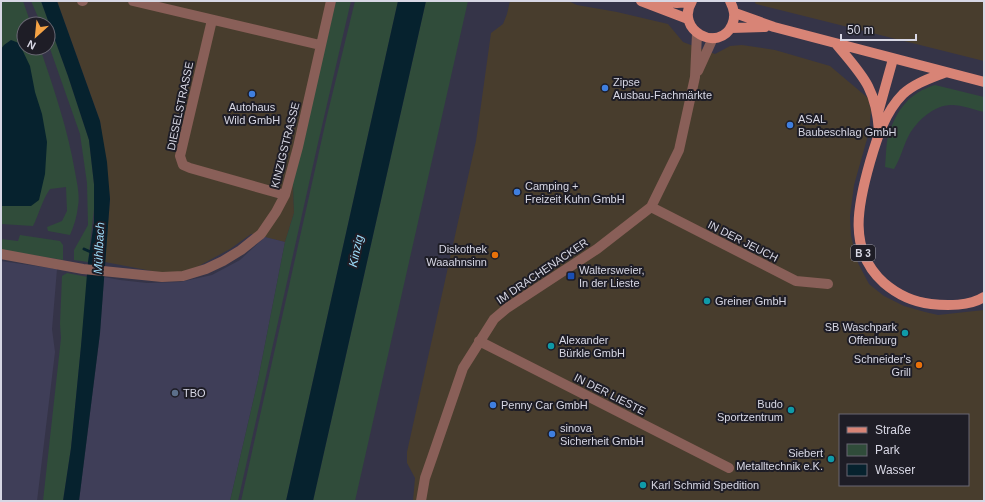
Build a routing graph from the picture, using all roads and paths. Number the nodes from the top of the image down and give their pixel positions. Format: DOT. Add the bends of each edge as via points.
graph roads {
  1 [pos="133,1"];
  2 [pos="330,1"];
  3 [pos="641,1"];
  4 [pos="730,1"];
  5 [pos="692,2"];
  6 [pos="734,13"];
  7 [pos="688,19"];
  8 [pos="212,20"];
  9 [pos="730,28"];
  10 [pos="774,28"];
  11 [pos="697,34"];
  12 [pos="713,38"];
  13 [pos="837,44"];
  14 [pos="320,45"];
  15 [pos="893,58"];
  16 [pos="946,72"];
  17 [pos="695,77"];
  18 [pos="984,82"];
  19 [pos="878,114"];
  20 [pos="879,131"];
  21 [pos="285,194"];
  22 [pos="651,207"];
  23 [pos="1,254"];
  24 [pos="828,284"];
  25 [pos="984,297"];
  26 [pos="479,342"];
  27 [pos="729,468"];
  28 [pos="421,501"];
  1 -- 8 [label="street"];
  2 -- 14 [label="street, KINZIGSTRASSE"];
  3 -- 5 [label="main road"];
  3 -- 7 [label="main road"];
  4 -- 6 [label="main road"];
  5 -- 7 [label="main road"];
  6 -- 9 [label="main road" via="734,21"];
  6 -- 10 [label="main road"];
  7 -- 11 [label="main road"];
  8 -- 14 [label="street"];
  8 -- 21 [label="street, DIESELSTRASSE" via="180,156 183,165"];
  9 -- 10 [label="main road"];
  9 -- 12 [label="main road" via="726,33"];
  10 -- 13 [label="main road"];
  11 -- 12 [label="main road"];
  11 -- 17 [label="street, IM DRACHENACKER"];
  12 -- 17 [label="street, IM DRACHENACKER"];
  13 -- 15 [label="main road"];
  13 -- 19 [label="main road, B 3" via="862,74 869,86"];
  14 -- 21 [label="street, KINZIGSTRASSE"];
  15 -- 16 [label="main road"];
  15 -- 19 [label="main road, B 3"];
  16 -- 18 [label="main road"];
  16 -- 20 [label="main road, B 3" via="915,85 903,95"];
  17 -- 22 [label="street, IM DRACHENACKER" via="679,150"];
  19 -- 20 [label="main road, B 3"];
  20 -- 25 [label="main road, B 3" via="858,212 860,242 875,275 906,298 922,303 951,305 969,303"];
  21 -- 23 [label="street, KINZIGSTRASSE" via="261,234 241,250 206,269 183,276 114,273"];
  22 -- 24 [label="street, IN DER JEUCH" via="796,281"];
  22 -- 26 [label="street, IM DRACHENACKER" via="597,249 507,308 494,319"];
  26 -- 27 [label="street, IN DER LIESTE"];
  26 -- 28 [label="street, IM DRACHENACKER" via="463,368 425,478"];
}
